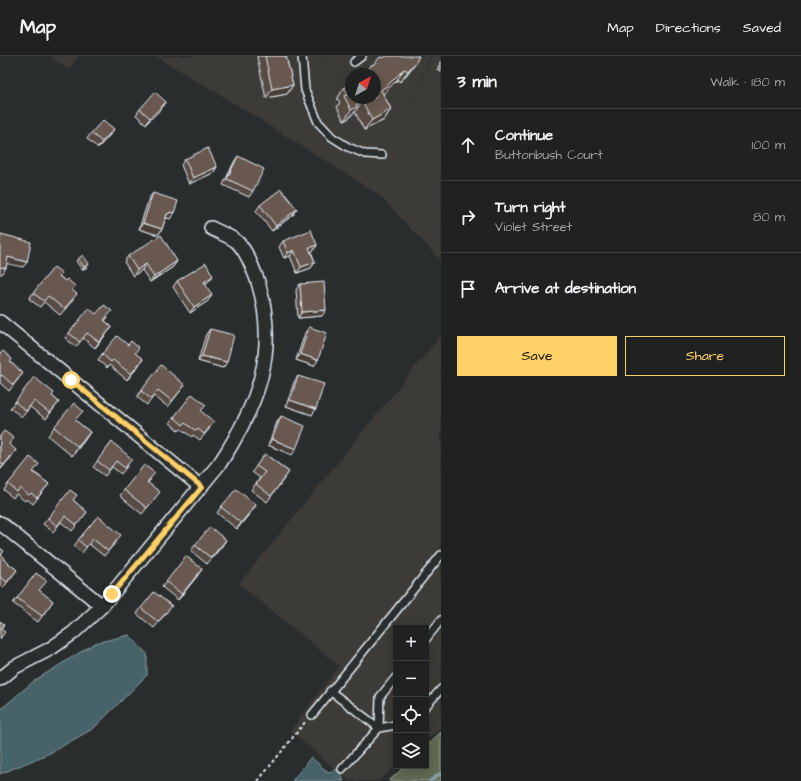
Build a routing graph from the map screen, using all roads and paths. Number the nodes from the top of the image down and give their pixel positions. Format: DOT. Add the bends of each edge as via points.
graph roads {
  1 [pos="302,56"];
  2 [pos="362,56"];
  3 [pos="354,62"];
  4 [pos="382,155"];
  5 [pos="211,228"];
  6 [pos="0,322"];
  7 [pos="202,487"];
  8 [pos="0,522"];
  9 [pos="441,555"];
  10 [pos="102,606"];
  11 [pos="441,620"];
  12 [pos="429,635"];
  13 [pos="0,679"];
  14 [pos="393,681"];
  15 [pos="441,689"];
  16 [pos="330,691"];
  17 [pos="429,703"];
  18 [pos="312,715"];
  19 [pos="393,726"];
  20 [pos="379,728"];
  21 [pos="342,769"];
  22 [pos="258,781"];
  1 -- 4 [label="lane" via="305,90 318,122 332,137 348,147 365,154"];
  2 -- 3 [label="lane"];
  5 -- 7 [label="street" via="237,242 248,258 262,296 267,335 262,376 246,420 234,442"];
  6 -- 7 [label="street"];
  7 -- 10 [label="street"];
  8 -- 10 [label="street"];
  9 -- 16 [label="lane"];
  10 -- 13 [label="street" via="73,633 15,667"];
  11 -- 12 [label="lane"];
  14 -- 20 [label="lane" via="380,697"];
  15 -- 17 [label="lane"];
  16 -- 18 [label="lane"];
  16 -- 20 [label="lane"];
  18 -- 22 [label="path"];
  19 -- 20 [label="lane"];
  20 -- 21 [label="lane"];
}
